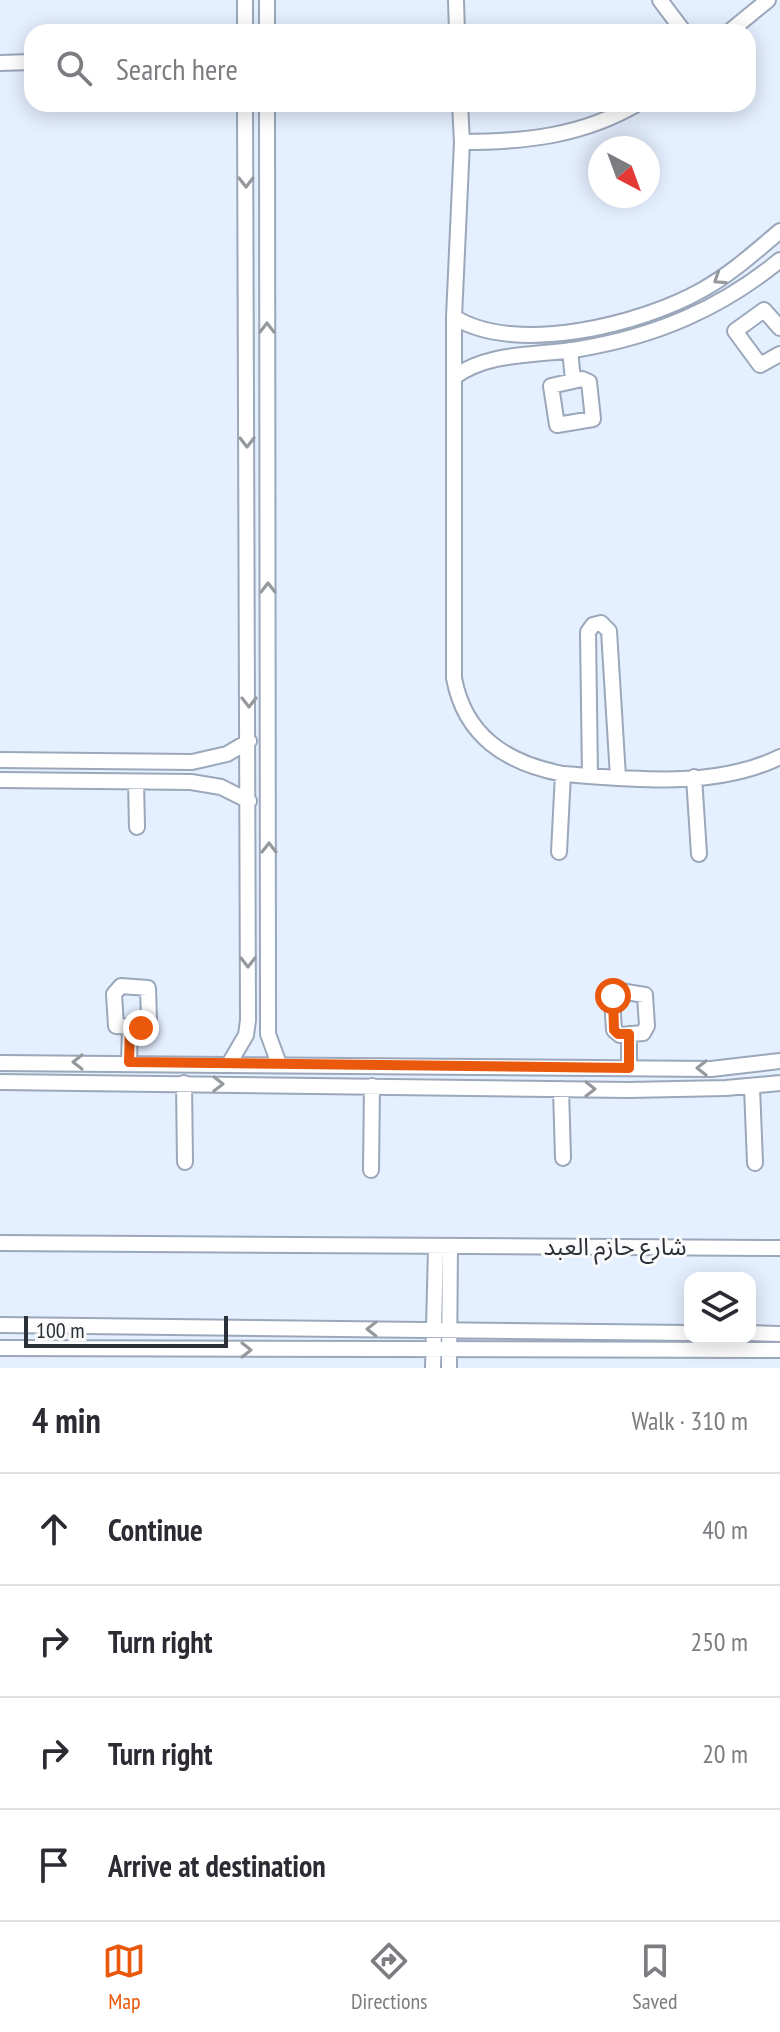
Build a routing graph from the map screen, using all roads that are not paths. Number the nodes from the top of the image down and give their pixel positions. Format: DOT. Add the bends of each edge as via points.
graph roads {
  1 [pos="245,0"];
  2 [pos="267,0"];
  3 [pos="456,0"];
  4 [pos="660,0"];
  5 [pos="768,0"];
  6 [pos="245,24"];
  7 [pos="267,24"];
  8 [pos="457,24"];
  9 [pos="678,24"];
  10 [pos="739,24"];
  11 [pos="24,62"];
  12 [pos="0,63"];
  13 [pos="245,112"];
  14 [pos="267,112"];
  15 [pos="460,112"];
  16 [pos="621,112"];
  17 [pos="462,142"];
  18 [pos="780,231"];
  19 [pos="780,260"];
  20 [pos="736,294"];
  21 [pos="454,317"];
  22 [pos="752,317"];
  23 [pos="780,328"];
  24 [pos="570,350"];
  25 [pos="780,354"];
  26 [pos="454,377"];
  27 [pos="573,380"];
  28 [pos="249,741"];
  29 [pos="780,757"];
  30 [pos="0,760"];
  31 [pos="168,763"];
  32 [pos="563,774"];
  33 [pos="590,776"];
  34 [pos="618,777"];
  35 [pos="694,777"];
  36 [pos="0,780"];
  37 [pos="136,782"];
  38 [pos="168,782"];
  39 [pos="249,801"];
  40 [pos="137,827"];
  41 [pos="559,852"];
  42 [pos="699,854"];
  43 [pos="248,892"];
  44 [pos="269,892"];
  45 [pos="130,1028"];
  46 [pos="629,1034"];
  47 [pos="780,1061"];
  48 [pos="129,1062"];
  49 [pos="0,1063"];
  50 [pos="229,1064"];
  51 [pos="279,1064"];
  52 [pos="482,1067"];
  53 [pos="629,1068"];
  54 [pos="0,1082"];
  55 [pos="184,1083"];
  56 [pos="780,1083"];
  57 [pos="372,1086"];
  58 [pos="752,1087"];
  59 [pos="483,1088"];
  60 [pos="561,1089"];
  61 [pos="563,1158"];
  62 [pos="185,1162"];
  63 [pos="755,1163"];
  64 [pos="371,1170"];
  65 [pos="0,1243"];
  66 [pos="443,1247"];
  67 [pos="780,1248"];
  68 [pos="0,1325"];
  69 [pos="442,1330"];
  70 [pos="684,1333"];
  71 [pos="756,1333"];
  72 [pos="780,1334"];
  73 [pos="0,1348"];
  74 [pos="450,1348"];
  75 [pos="780,1350"];
  76 [pos="434,1351"];
  77 [pos="433,1368"];
  78 [pos="449,1368"];
  1 -- 6 [label="street"];
  2 -- 7 [label="street"];
  3 -- 8 [label="street"];
  4 -- 9 [label="street"];
  5 -- 10 [label="street"];
  11 -- 12 [label="street"];
  13 -- 28 [label="street, one-way"];
  44 -- 14 [label="street, one-way"];
  15 -- 17 [label="street"];
  16 -- 17 [label="street" via="556,136"];
  17 -- 21 [label="street"];
  18 -- 21 [label="street, one-way" via="704,289 635,317 578,329 506,334"];
  19 -- 20 [label="street"];
  20 -- 22 [label="street"];
  20 -- 24 [label="street" via="680,322"];
  21 -- 26 [label="street"];
  22 -- 23 [label="street" via="764,310"];
  22 -- 25 [label="street" via="736,328 736,337 760,365"];
  24 -- 26 [label="street" via="493,359"];
  24 -- 27 [label="street"];
  26 -- 32 [label="street" via="457,695 472,725 496,749"];
  28 -- 31 [label="street" via="210,760"];
  28 -- 39 [label="street"];
  29 -- 35 [label="street" via="743,771"];
  30 -- 31 [label="street"];
  31 -- 38 [label="street"];
  32 -- 33 [label="street"];
  32 -- 41 [label="street"];
  33 -- 34 [label="street"];
  33 -- 34 [label="street" via="588,632 601,623 609,631"];
  34 -- 35 [label="street"];
  35 -- 42 [label="street"];
  36 -- 37 [label="street"];
  37 -- 38 [label="street"];
  37 -- 40 [label="street"];
  38 -- 39 [label="street" via="221,787"];
  39 -- 43 [label="street"];
  43 -- 44 [label="street"];
  43 -- 50 [label="street, one-way" via="248,1020 246,1035"];
  44 -- 51 [label="street" via="268,1034"];
  45 -- 48 [label="street"];
  46 -- 53 [label="street"];
  47 -- 53 [label="street, one-way" via="711,1069"];
  48 -- 49 [label="street, one-way"];
  48 -- 50 [label="street"];
  50 -- 51 [label="street"];
  51 -- 52 [label="street"];
  52 -- 53 [label="street"];
  52 -- 59 [label="street"];
  54 -- 55 [label="street"];
  55 -- 57 [label="street, one-way"];
  55 -- 62 [label="street"];
  56 -- 58 [label="street"];
  57 -- 59 [label="street"];
  57 -- 64 [label="street"];
  60 -- 58 [label="street, one-way"];
  58 -- 63 [label="street"];
  59 -- 60 [label="street"];
  60 -- 61 [label="street"];
  65 -- 66 [label="street, شارع حازم العبد"];
  66 -- 67 [label="street, شارع حازم العبد"];
  66 -- 69 [label="street"];
  69 -- 68 [label="street, one-way"];
  69 -- 70 [label="street"];
  69 -- 74 [label="street"];
  69 -- 76 [label="street"];
  71 -- 72 [label="street"];
  73 -- 76 [label="street, one-way"];
  74 -- 75 [label="street"];
  74 -- 76 [label="street"];
  74 -- 78 [label="street"];
  76 -- 77 [label="street"];
}
